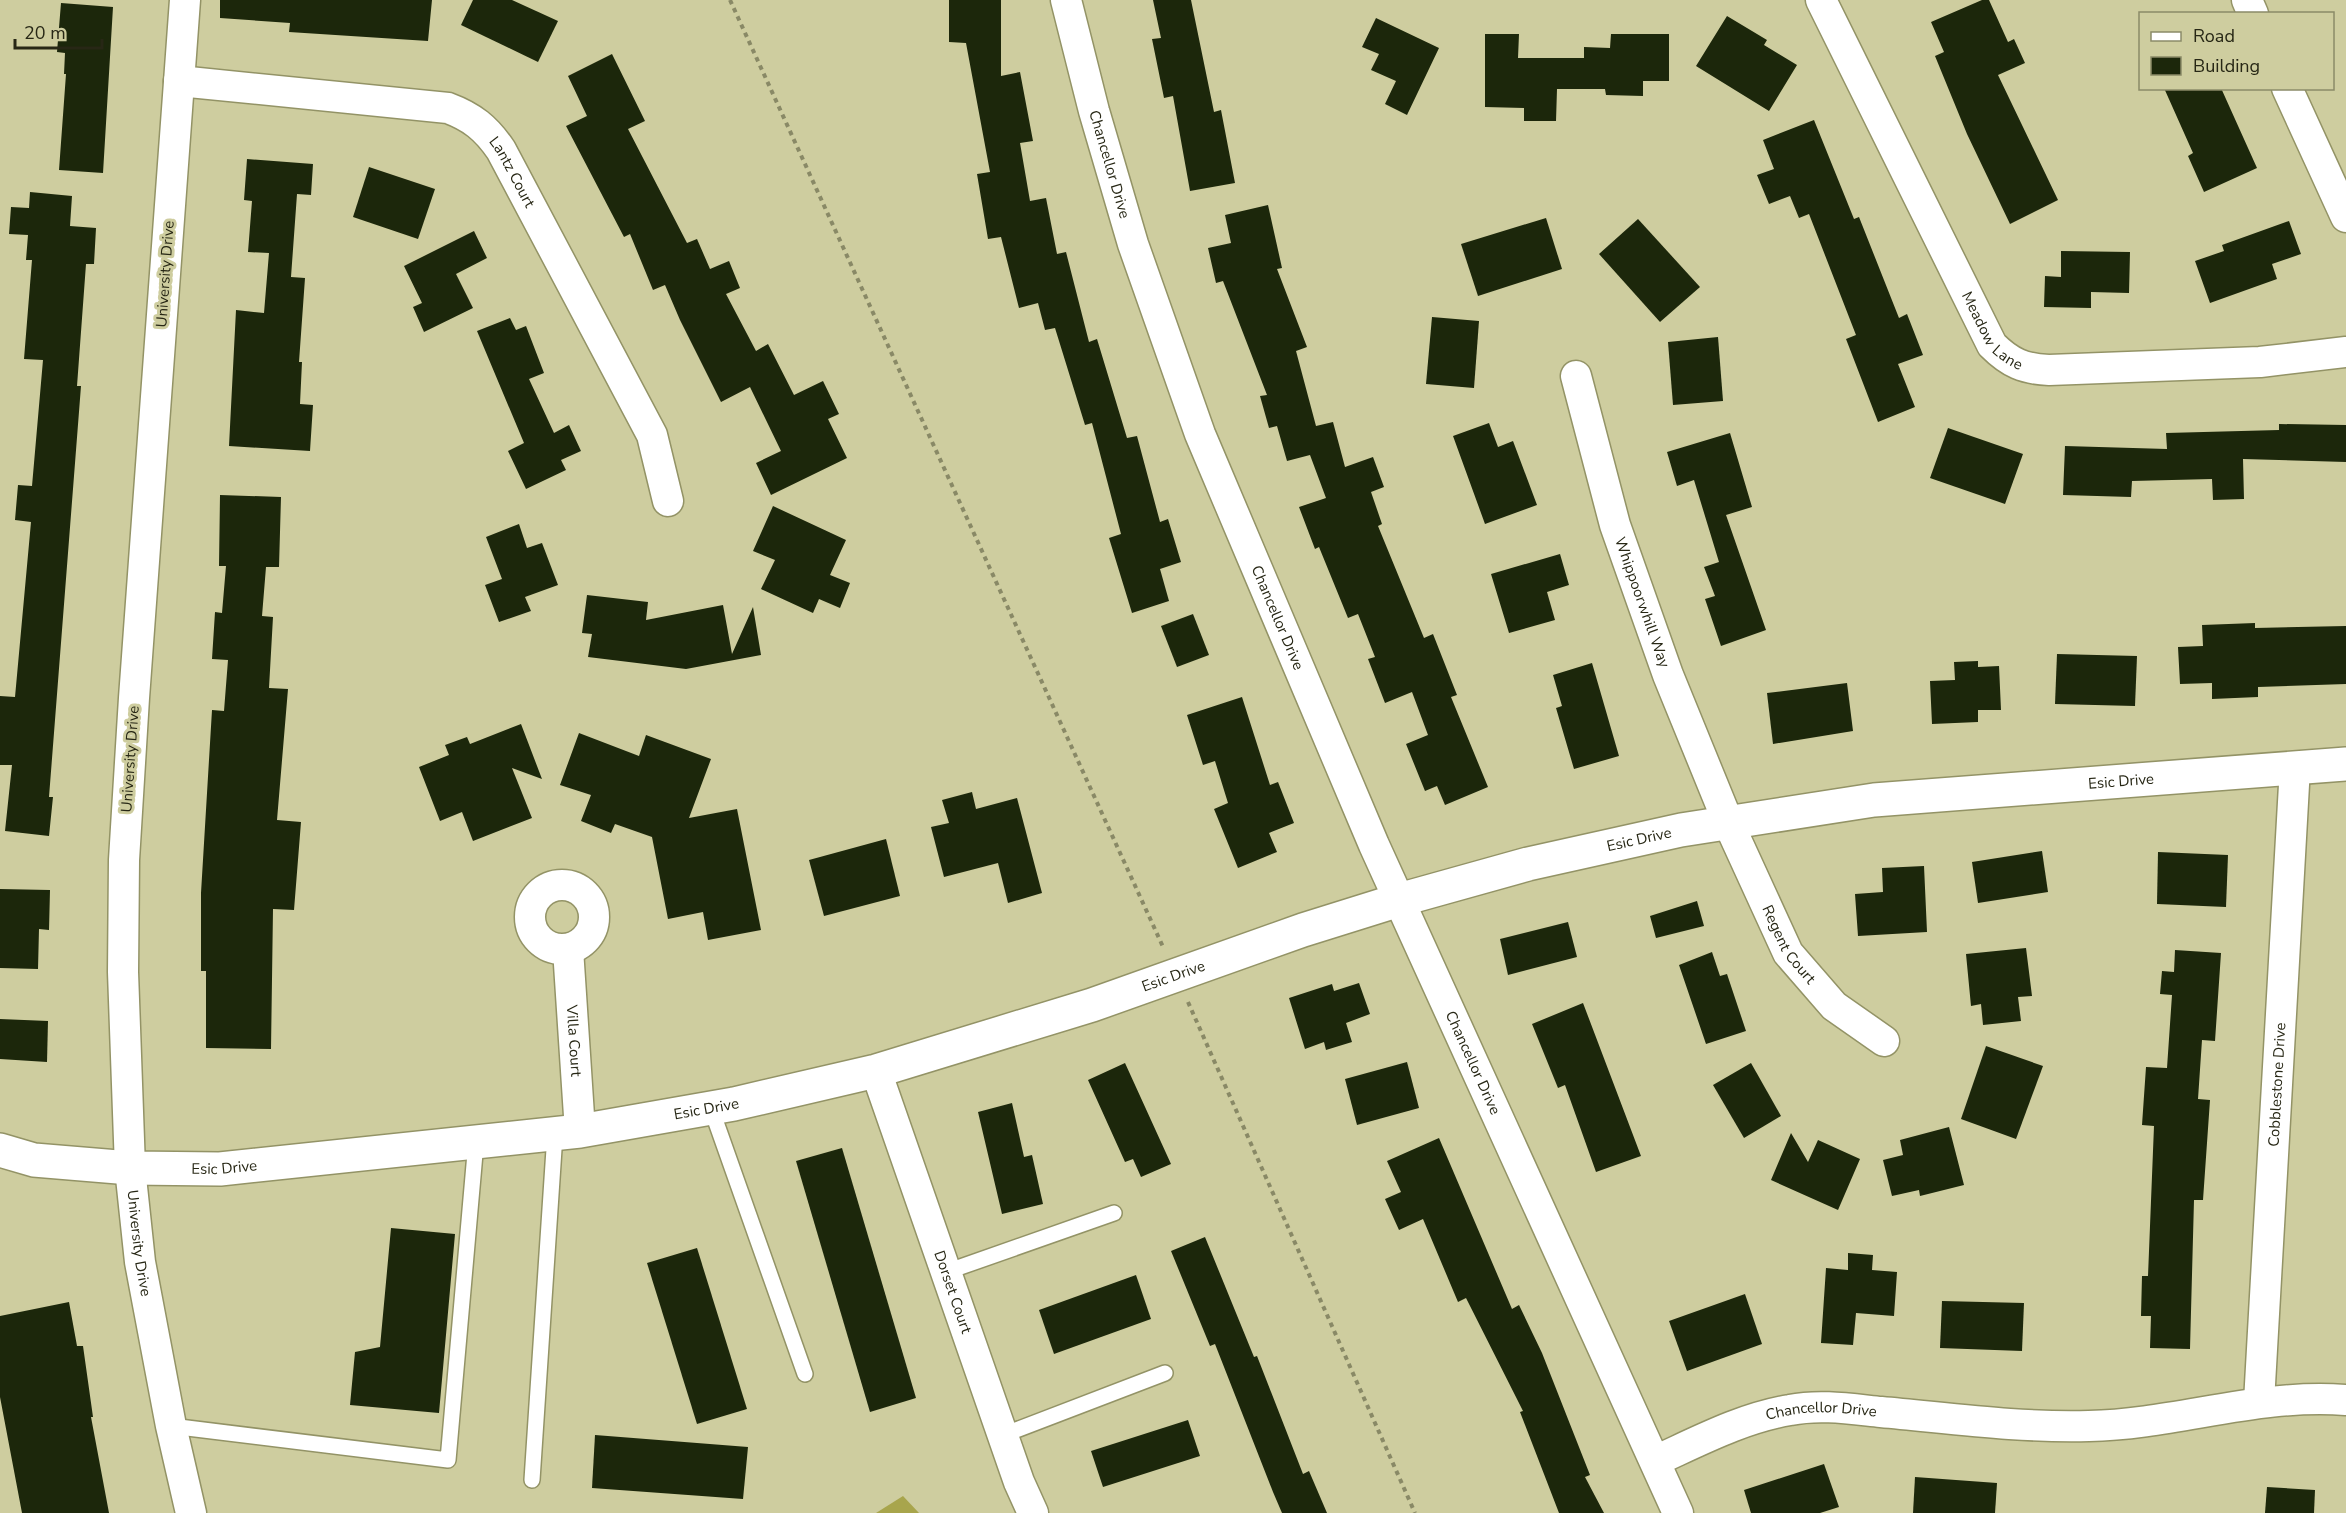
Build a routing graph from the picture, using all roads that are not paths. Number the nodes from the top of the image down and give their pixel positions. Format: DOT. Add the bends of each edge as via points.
graph roads {
  1 [pos="185,0"];
  2 [pos="1066,0"];
  3 [pos="1821,0"];
  4 [pos="179,81"];
  5 [pos="2288,90"];
  6 [pos="2346,217"];
  7 [pos="2346,352"];
  8 [pos="1576,376"];
  9 [pos="668,501"];
  10 [pos="2346,764"];
  11 [pos="2295,767"];
  12 [pos="1728,822"];
  13 [pos="1399,900"];
  14 [pos="568,949"];
  15 [pos="1884,1041"];
  16 [pos="876,1071"];
  17 [pos="711,1108"];
  18 [pos="567,1133"];
  19 [pos="476,1142"];
  20 [pos="0,1150"];
  21 [pos="130,1168"];
  22 [pos="1114,1213"];
  23 [pos="946,1272"];
  24 [pos="1165,1373"];
  25 [pos="805,1374"];
  26 [pos="2346,1400"];
  27 [pos="2259,1402"];
  28 [pos="171,1426"];
  29 [pos="1003,1435"];
  30 [pos="1655,1461"];
  31 [pos="532,1479"];
  32 [pos="191,1513"];
  33 [pos="1033,1513"];
  34 [pos="1678,1513"];
  1 -- 4 [label="street, University Drive"];
  2 -- 13 [label="street, Chancellor Drive" via="1094,111 1177,374"];
  3 -- 7 [label="street, Meadow Lane" via="1992,345 2007,359 2026,369 2049,370 2260,362"];
  4 -- 9 [label="street, Lantz Court" via="448,108 469,116 487,130 652,435"];
  4 -- 21 [label="street, University Drive" via="124,860 123,972"];
  5 -- 6 [label="street"];
  8 -- 12 [label="street, Whippoorwhill Way" via="1615,525 1668,675"];
  10 -- 11 [label="street, Esic Drive"];
  11 -- 12 [label="street, Esic Drive" via="1874,800"];
  11 -- 27 [label="street, Cobblestone Drive"];
  12 -- 13 [label="street, Esic Drive" via="1528,864"];
  12 -- 15 [label="street, Regent Court" via="1788,952 1834,1006"];
  13 -- 16 [label="street, Esic Drive" via="1092,1005"];
  13 -- 30 [label="street, Chancellor Drive"];
  14 -- 18 [label="street, Villa Court"];
  16 -- 17 [label="street, Esic Drive"];
  16 -- 23 [label="street, Dorset Court"];
  17 -- 18 [label="street, Esic Drive"];
  17 -- 25 [label="lane"];
  18 -- 19 [label="street, Esic Drive"];
  18 -- 31 [label="lane"];
  19 -- 21 [label="street, Esic Drive" via="220,1169"];
  19 -- 28 [label="lane" via="448,1460"];
  20 -- 21 [label="street, Esic Drive" via="34,1160"];
  21 -- 28 [label="street, University Drive" via="140,1262"];
  22 -- 23 [label="lane"];
  23 -- 29 [label="street, Dorset Court"];
  24 -- 29 [label="lane"];
  26 -- 27 [label="street, Chancellor Drive"];
  27 -- 30 [label="street, Chancellor Drive" via="2089,1426 1840,1407 1792,1409 1750,1419"];
  28 -- 32 [label="street, University Drive"];
  29 -- 33 [label="street, Dorset Court"];
  30 -- 34 [label="street"];
}
